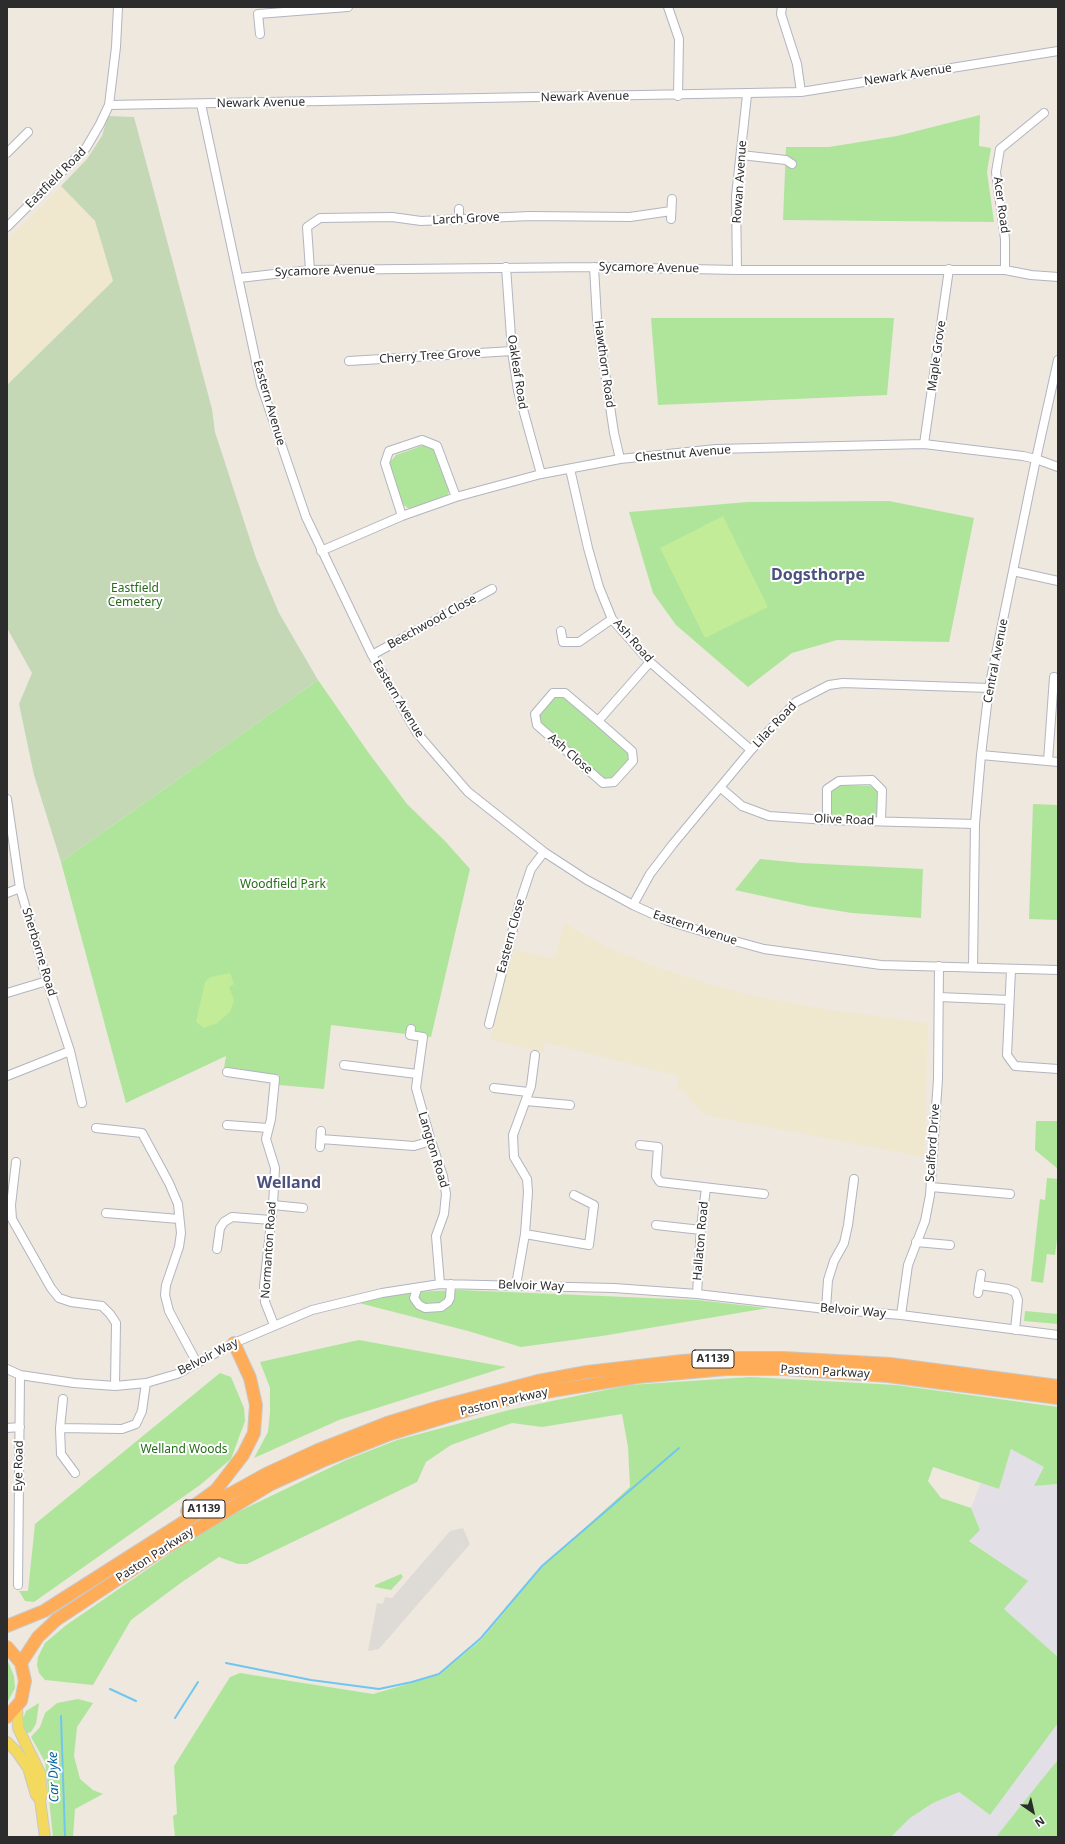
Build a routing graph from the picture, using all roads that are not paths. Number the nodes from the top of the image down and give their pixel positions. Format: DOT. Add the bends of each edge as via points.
graph roads {
  1 [pos="118,7"];
  2 [pos="348,7"];
  3 [pos="668,7"];
  4 [pos="782,7"];
  5 [pos="260,34"];
  6 [pos="1058,51"];
  7 [pos="801,92"];
  8 [pos="747,95"];
  9 [pos="678,96"];
  10 [pos="201,104"];
  11 [pos="109,105"];
  12 [pos="1044,113"];
  13 [pos="28,132"];
  14 [pos="7,153"];
  15 [pos="741,155"];
  16 [pos="792,164"];
  17 [pos="672,199"];
  18 [pos="459,209"];
  19 [pos="459,220"];
  20 [pos="7,227"];
  21 [pos="506,267"];
  22 [pos="594,267"];
  23 [pos="949,269"];
  24 [pos="310,270"];
  25 [pos="737,270"];
  26 [pos="1005,270"];
  27 [pos="1058,277"];
  28 [pos="239,278"];
  29 [pos="512,351"];
  30 [pos="1058,360"];
  31 [pos="349,361"];
  32 [pos="924,444"];
  33 [pos="620,459"];
  34 [pos="1036,459"];
  35 [pos="1058,467"];
  36 [pos="570,469"];
  37 [pos="541,474"];
  38 [pos="456,497"];
  39 [pos="402,516"];
  40 [pos="320,551"];
  41 [pos="1013,571"];
  42 [pos="1058,582"];
  43 [pos="492,589"];
  44 [pos="612,619"];
  45 [pos="561,631"];
  46 [pos="372,655"];
  47 [pos="650,662"];
  48 [pos="1054,677"];
  49 [pos="990,688"];
  50 [pos="598,721"];
  51 [pos="752,750"];
  52 [pos="981,755"];
  53 [pos="1048,761"];
  54 [pos="1058,762"];
  55 [pos="721,788"];
  56 [pos="7,799"];
  57 [pos="827,820"];
  58 [pos="881,821"];
  59 [pos="975,824"];
  60 [pos="544,852"];
  61 [pos="20,888"];
  62 [pos="7,893"];
  63 [pos="633,905"];
  64 [pos="939,966"];
  65 [pos="973,967"];
  66 [pos="1011,970"];
  67 [pos="1058,970"];
  68 [pos="46,981"];
  69 [pos="7,993"];
  70 [pos="939,997"];
  71 [pos="1009,1000"];
  72 [pos="489,1024"];
  73 [pos="411,1029"];
  74 [pos="70,1050"];
  75 [pos="535,1055"];
  76 [pos="344,1065"];
  77 [pos="1058,1069"];
  78 [pos="227,1072"];
  79 [pos="417,1074"];
  80 [pos="7,1076"];
  81 [pos="494,1088"];
  82 [pos="528,1092"];
  83 [pos="526,1101"];
  84 [pos="82,1103"];
  85 [pos="570,1105"];
  86 [pos="227,1125"];
  87 [pos="96,1128"];
  88 [pos="268,1128"];
  89 [pos="321,1139"];
  90 [pos="430,1141"];
  91 [pos="640,1145"];
  92 [pos="16,1162"];
  93 [pos="854,1179"];
  94 [pos="930,1187"];
  95 [pos="706,1188"];
  96 [pos="764,1194"];
  97 [pos="1010,1194"];
  98 [pos="574,1196"];
  99 [pos="273,1204"];
  100 [pos="303,1208"];
  101 [pos="106,1213"];
  102 [pos="179,1219"];
  103 [pos="271,1220"];
  104 [pos="656,1225"];
  105 [pos="701,1230"];
  106 [pos="525,1234"];
  107 [pos="916,1242"];
  108 [pos="950,1245"];
  109 [pos="218,1249"];
  110 [pos="981,1274"];
  111 [pos="440,1284"];
  112 [pos="451,1284"];
  113 [pos="516,1285"];
  114 [pos="417,1289"];
  115 [pos="697,1294"];
  116 [pos="826,1309"];
  117 [pos="901,1315"];
  118 [pos="274,1325"];
  119 [pos="1015,1330"];
  120 [pos="1058,1334"];
  121 [pos="234,1343"];
  122 [pos="197,1363"];
  123 [pos="7,1370"];
  124 [pos="20,1375"];
  125 [pos="146,1383"];
  126 [pos="115,1386"];
  127 [pos="1058,1386"];
  128 [pos="1058,1398"];
  129 [pos="62,1399"];
  130 [pos="20,1427"];
  131 [pos="7,1428"];
  132 [pos="60,1428"];
  133 [pos="75,1473"];
  134 [pos="132,1555"];
  135 [pos="18,1585"];
  136 [pos="7,1626"];
  137 [pos="7,1647"];
  138 [pos="21,1663"];
  139 [pos="17,1707"];
  140 [pos="7,1717"];
  141 [pos="7,1742"];
  142 [pos="40,1800"];
  143 [pos="45,1837"];
  1 -- 11 [label="street, Eastfield Road"];
  2 -- 5 [label="street" via="258,14"];
  3 -- 9 [label="street" via="679,39"];
  4 -- 7 [label="street" via="781,14 797,64"];
  6 -- 7 [label="street, Newark Avenue"];
  7 -- 8 [label="street, Newark Avenue"];
  8 -- 9 [label="street, Newark Avenue"];
  8 -- 15 [label="street, Rowan Avenue"];
  9 -- 10 [label="street, Newark Avenue"];
  10 -- 11 [label="street, Newark Avenue"];
  10 -- 28 [label="street, Eastern Avenue"];
  11 -- 20 [label="street, Eastfield Road" via="86,148"];
  12 -- 26 [label="street, Acer Road" via="1000,149 996,172 1005,239"];
  13 -- 14 [label="street"];
  15 -- 16 [label="street" via="786,160"];
  15 -- 25 [label="street, Rowan Avenue" via="736,196"];
  17 -- 19 [label="street, Larch Grove" via="671,215 530,216"];
  18 -- 19 [label="street"];
  19 -- 24 [label="street, Larch Grove" via="320,218 307,227"];
  21 -- 22 [label="street, Sycamore Avenue"];
  21 -- 24 [label="street, Sycamore Avenue"];
  21 -- 29 [label="street, Oakleaf Road"];
  22 -- 25 [label="street, Sycamore Avenue"];
  22 -- 33 [label="street, Hawthorn Road" via="597,319"];
  23 -- 25 [label="street, Sycamore Avenue"];
  23 -- 26 [label="street, Sycamore Avenue"];
  23 -- 32 [label="street, Maple Grove"];
  24 -- 28 [label="street, Sycamore Avenue"];
  26 -- 27 [label="street, Sycamore Avenue" via="1031,276"];
  28 -- 40 [label="street, Eastern Avenue" via="261,385 296,492"];
  29 -- 31 [label="street, Cherry Tree Grove"];
  29 -- 37 [label="street, Oakleaf Road" via="518,391"];
  30 -- 34 [label="street, Central Avenue"];
  32 -- 33 [label="street, Chestnut Avenue" via="716,449"];
  32 -- 34 [label="street, Chestnut Avenue"];
  33 -- 36 [label="street, Chestnut Avenue"];
  34 -- 35 [label="street, Chestnut Avenue"];
  34 -- 41 [label="street, Central Avenue"];
  36 -- 37 [label="street, Chestnut Avenue"];
  36 -- 44 [label="street, Ash Road" via="588,548 599,587"];
  37 -- 38 [label="street, Chestnut Avenue"];
  38 -- 39 [label="street, Chestnut Avenue"];
  38 -- 39 [label="street" via="438,446 422,440 389,451 384,463"];
  39 -- 40 [label="street, Chestnut Avenue"];
  40 -- 46 [label="street, Eastern Avenue"];
  41 -- 42 [label="street"];
  41 -- 49 [label="street, Central Avenue"];
  43 -- 46 [label="street, Beechwood Close"];
  44 -- 45 [label="street" via="579,642 563,642"];
  44 -- 47 [label="street, Ash Road"];
  46 -- 60 [label="street, Eastern Avenue" via="417,733 468,792"];
  47 -- 50 [label="street"];
  47 -- 51 [label="street, Ash Road"];
  48 -- 53 [label="street"];
  49 -- 51 [label="street, Lilac Road" via="843,683 829,685 796,702"];
  49 -- 52 [label="street, Central Avenue"];
  50 -- 50 [label="street, Ash Close" via="632,752 633,761 614,782 602,783 537,725 535,714 553,693 564,693"];
  51 -- 55 [label="street, Lilac Road"];
  52 -- 53 [label="street"];
  52 -- 59 [label="street, Central Avenue"];
  53 -- 54 [label="street"];
  55 -- 57 [label="street, Olive Road" via="742,806 763,814"];
  55 -- 63 [label="street, Lilac Road" via="650,874"];
  56 -- 61 [label="street, Sherborne Road"];
  57 -- 58 [label="street, Olive Road"];
  57 -- 58 [label="street" via="827,789 839,781 872,780 882,790"];
  58 -- 59 [label="street, Olive Road"];
  59 -- 65 [label="street, Central Avenue"];
  60 -- 63 [label="street, Eastern Avenue"];
  60 -- 72 [label="street, Eastern Close" via="531,869 519,905"];
  61 -- 62 [label="street"];
  61 -- 68 [label="street, Sherborne Road"];
  63 -- 64 [label="street, Eastern Avenue" via="668,921 764,949 881,965"];
  64 -- 65 [label="street, Eastern Avenue"];
  64 -- 70 [label="street, Scalford Drive"];
  65 -- 66 [label="street, Eastern Avenue"];
  66 -- 67 [label="street, Eastern Avenue"];
  66 -- 71 [label="street"];
  68 -- 69 [label="street"];
  68 -- 74 [label="street, Sherborne Road"];
  70 -- 71 [label="street"];
  70 -- 94 [label="street, Scalford Drive" via="938,1080"];
  71 -- 77 [label="street" via="1007,1055 1015,1066"];
  73 -- 79 [label="street, Langton Road" via="410,1035 423,1037"];
  74 -- 80 [label="street"];
  74 -- 84 [label="street, Sherborne Road"];
  75 -- 82 [label="street"];
  76 -- 79 [label="street"];
  78 -- 88 [label="street, Normanton Road" via="275,1079"];
  79 -- 90 [label="street, Langton Road" via="416,1088"];
  81 -- 82 [label="street"];
  82 -- 83 [label="street"];
  83 -- 85 [label="street"];
  83 -- 106 [label="street" via="513,1135 514,1157 528,1182"];
  86 -- 88 [label="street"];
  87 -- 102 [label="street" via="142,1133 169,1183 178,1204"];
  88 -- 99 [label="street, Normanton Road" via="266,1139 275,1168"];
  89 -- 90 [label="street" via="414,1146"];
  90 -- 111 [label="street, Langton Road" via="444,1176 446,1194 444,1214 436,1236"];
  91 -- 95 [label="street, Hallaton Road" via="658,1147 656,1176 660,1182"];
  92 -- 126 [label="street" via="12,1219 59,1298 102,1306 116,1323"];
  93 -- 116 [label="street" via="844,1243 834,1261 828,1280"];
  94 -- 97 [label="street"];
  94 -- 107 [label="street, Scalford Drive" via="925,1221"];
  95 -- 96 [label="street, Hallaton Road"];
  95 -- 105 [label="street, Hallaton Road"];
  98 -- 106 [label="street" via="594,1205 589,1245"];
  99 -- 100 [label="street"];
  99 -- 103 [label="street, Normanton Road"];
  101 -- 102 [label="street"];
  102 -- 122 [label="street" via="179,1247 165,1294 169,1311"];
  103 -- 109 [label="street" via="232,1217 220,1228"];
  103 -- 118 [label="street, Normanton Road" via="264,1286 265,1302"];
  104 -- 105 [label="street"];
  105 -- 115 [label="street, Hallaton Road"];
  106 -- 113 [label="street"];
  107 -- 108 [label="street"];
  107 -- 117 [label="street, Scalford Drive" via="908,1265"];
  110 -- 119 [label="street" via="978,1289 1008,1289 1016,1292 1018,1300"];
  111 -- 112 [label="street, Belvoir Way"];
  111 -- 114 [label="street, Belvoir Way"];
  112 -- 113 [label="street, Belvoir Way"];
  112 -- 114 [label="street" via="450,1298 441,1307 425,1308 419,1305 414,1298"];
  113 -- 115 [label="street, Belvoir Way"];
  114 -- 118 [label="street, Belvoir Way" via="382,1293 315,1309"];
  115 -- 116 [label="street, Belvoir Way"];
  116 -- 117 [label="street, Belvoir Way"];
  117 -- 119 [label="street, Belvoir Way"];
  118 -- 121 [label="street, Belvoir Way"];
  119 -- 120 [label="street, Belvoir Way"];
  121 -- 122 [label="street, Belvoir Way"];
  121 -- 134 [label="highway" via="250,1378 256,1405 254,1433 244,1455 216,1490 166,1526"];
  122 -- 125 [label="street, Belvoir Way" via="177,1374"];
  123 -- 124 [label="street"];
  124 -- 126 [label="street, Belvoir Way"];
  124 -- 130 [label="street, Eye Road"];
  125 -- 126 [label="street, Belvoir Way"];
  125 -- 132 [label="street" via="142,1411 136,1424 122,1429"];
  127 -- 134 [label="highway, Paston Parkway / A1139" via="890,1364 784,1358 690,1360 586,1372 488,1393 439,1407 387,1423 318,1450 266,1474 212,1504"];
  128 -- 138 [label="highway, Paston Parkway / A1139" via="888,1376 785,1369 726,1369 637,1377 491,1403 390,1434 271,1484 162,1550 56,1620 38,1637"];
  129 -- 132 [label="street"];
  130 -- 131 [label="street"];
  130 -- 135 [label="street, Eye Road" via="21,1572"];
  132 -- 133 [label="street" via="61,1454"];
  134 -- 136 [label="highway, Paston Parkway / A1139" via="44,1611"];
  137 -- 138 [label="highway"];
  138 -- 139 [label="highway" via="24,1688"];
  139 -- 140 [label="highway"];
  139 -- 142 [label="main road" via="18,1728 40,1773"];
  141 -- 142 [label="main road" via="23,1760"];
  142 -- 143 [label="main road"];
}
